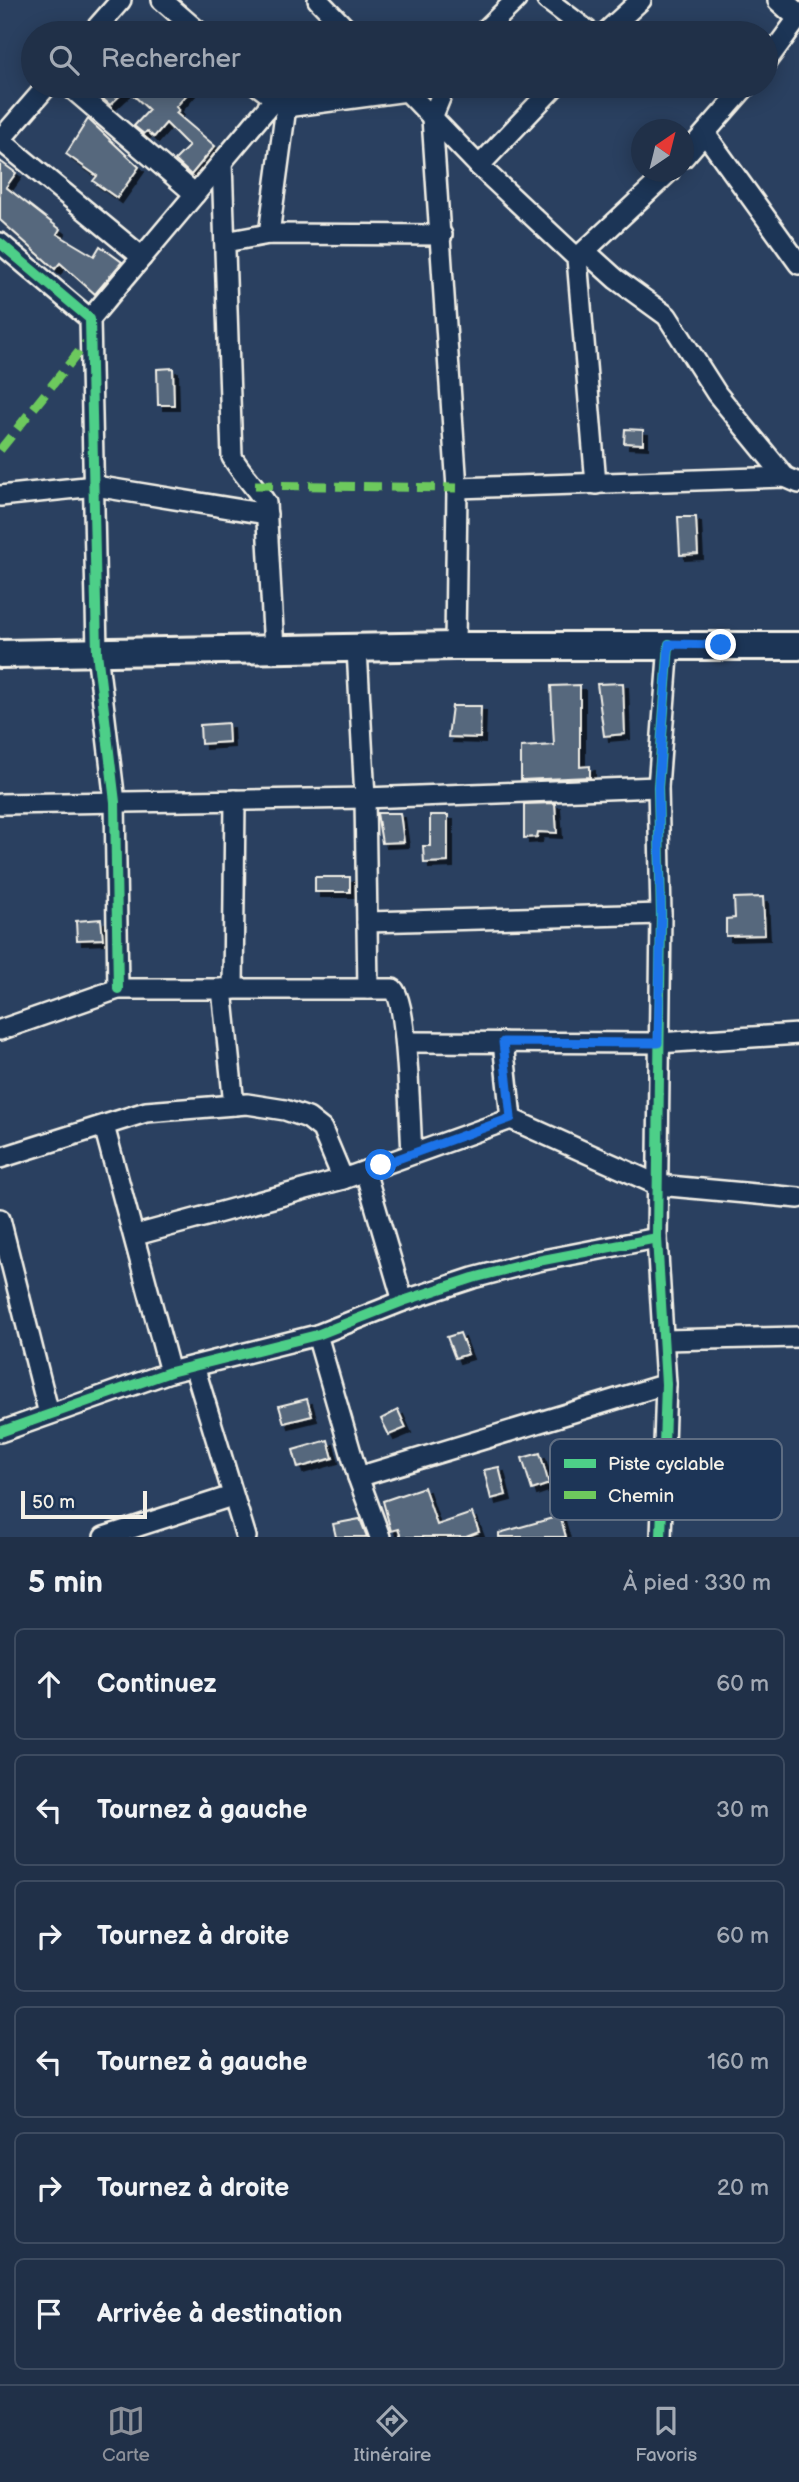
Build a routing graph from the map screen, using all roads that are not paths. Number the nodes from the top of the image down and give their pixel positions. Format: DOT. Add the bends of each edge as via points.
graph roads {
  1 [pos="121,0"];
  2 [pos="162,0"];
  3 [pos="318,0"];
  4 [pos="516,0"];
  5 [pos="547,0"];
  6 [pos="641,0"];
  7 [pos="780,0"];
  8 [pos="799,17"];
  9 [pos="103,21"];
  10 [pos="186,21"];
  11 [pos="339,21"];
  12 [pos="494,21"];
  13 [pos="574,21"];
  14 [pos="618,21"];
  15 [pos="778,46"];
  16 [pos="37,98"];
  17 [pos="83,98"];
  18 [pos="274,98"];
  19 [pos="322,98"];
  20 [pos="414,98"];
  21 [pos="440,98"];
  22 [pos="544,98"];
  23 [pos="736,98"];
  24 [pos="280,103"];
  25 [pos="432,118"];
  26 [pos="706,135"];
  27 [pos="0,140"];
  28 [pos="694,147"];
  29 [pos="222,162"];
  30 [pos="479,166"];
  31 [pos="658,182"];
  32 [pos="195,194"];
  33 [pos="269,234"];
  34 [pos="442,235"];
  35 [pos="225,242"];
  36 [pos="3,251"];
  37 [pos="581,255"];
  38 [pos="142,257"];
  39 [pos="799,264"];
  40 [pos="90,319"];
  41 [pos="792,480"];
  42 [pos="597,484"];
  43 [pos="95,485"];
  44 [pos="457,488"];
  45 [pos="0,496"];
  46 [pos="267,514"];
  47 [pos="669,644"];
  48 [pos="455,646"];
  49 [pos="799,646"];
  50 [pos="357,649"];
  51 [pos="274,650"];
  52 [pos="97,652"];
  53 [pos="0,654"];
  54 [pos="658,787"];
  55 [pos="365,797"];
  56 [pos="235,800"];
  57 [pos="114,802"];
  58 [pos="0,804"];
  59 [pos="661,914"];
  60 [pos="367,922"];
  61 [pos="118,989"];
  62 [pos="228,989"];
  63 [pos="368,989"];
  64 [pos="0,1030"];
  65 [pos="799,1034"];
  66 [pos="406,1042"];
  67 [pos="503,1042"];
  68 [pos="658,1043"];
  69 [pos="234,1105"];
  70 [pos="511,1118"];
  71 [pos="104,1126"];
  72 [pos="412,1153"];
  73 [pos="0,1158"];
  74 [pos="365,1171"];
  75 [pos="342,1179"];
  76 [pos="658,1185"];
  77 [pos="799,1198"];
  78 [pos="0,1219"];
  79 [pos="136,1235"];
  80 [pos="657,1238"];
  81 [pos="403,1301"];
  82 [pos="317,1335"];
  83 [pos="799,1337"];
  84 [pos="664,1340"];
  85 [pos="194,1366"];
  86 [pos="170,1372"];
  87 [pos="666,1384"];
  88 [pos="49,1414"];
  89 [pos="0,1432"];
  90 [pos="664,1439"];
  91 [pos="358,1477"];
  92 [pos="232,1496"];
  93 [pos="116,1536"];
  94 [pos="246,1537"];
  95 [pos="380,1537"];
  1 -- 9 [label="street"];
  2 -- 10 [label="street"];
  3 -- 11 [label="street"];
  4 -- 12 [label="street"];
  5 -- 13 [label="street"];
  6 -- 14 [label="street"];
  7 -- 8 [label="street"];
  8 -- 15 [label="street"];
  16 -- 27 [label="street"];
  17 -- 32 [label="street"];
  18 -- 24 [label="street"];
  19 -- 24 [label="street"];
  20 -- 25 [label="street"];
  21 -- 25 [label="street"];
  22 -- 30 [label="street"];
  23 -- 26 [label="street"];
  24 -- 29 [label="street"];
  24 -- 33 [label="street"];
  25 -- 30 [label="street"];
  25 -- 34 [label="street"];
  26 -- 28 [label="street"];
  26 -- 39 [label="street"];
  27 -- 38 [label="street"];
  29 -- 32 [label="street"];
  29 -- 35 [label="street"];
  30 -- 37 [label="street"];
  31 -- 37 [label="street"];
  32 -- 38 [label="street"];
  33 -- 34 [label="street"];
  33 -- 35 [label="street"];
  34 -- 44 [label="street"];
  35 -- 46 [label="street" via="232,457 255,485"];
  36 -- 40 [label="street"];
  37 -- 41 [label="street" via="667,316 717,394"];
  37 -- 42 [label="street"];
  38 -- 40 [label="street"];
  40 -- 43 [label="street"];
  41 -- 42 [label="street"];
  42 -- 44 [label="street"];
  43 -- 45 [label="street"];
  43 -- 46 [label="street"];
  43 -- 52 [label="street"];
  44 -- 48 [label="street"];
  46 -- 51 [label="street"];
  47 -- 48 [label="main road"];
  47 -- 49 [label="main road"];
  47 -- 54 [label="street"];
  48 -- 50 [label="main road"];
  50 -- 51 [label="main road"];
  50 -- 55 [label="street"];
  51 -- 52 [label="main road"];
  52 -- 53 [label="main road"];
  52 -- 57 [label="street"];
  54 -- 55 [label="street"];
  54 -- 59 [label="street"];
  55 -- 56 [label="street"];
  55 -- 60 [label="street"];
  56 -- 57 [label="street"];
  56 -- 62 [label="street"];
  57 -- 58 [label="street"];
  57 -- 61 [label="street"];
  59 -- 60 [label="street"];
  59 -- 68 [label="street"];
  60 -- 63 [label="street"];
  61 -- 62 [label="street"];
  61 -- 64 [label="street"];
  62 -- 63 [label="street"];
  62 -- 69 [label="street"];
  63 -- 66 [label="street" via="396,991"];
  65 -- 68 [label="street"];
  66 -- 67 [label="street"];
  66 -- 72 [label="street"];
  67 -- 68 [label="street"];
  67 -- 70 [label="street"];
  68 -- 76 [label="street"];
  69 -- 71 [label="street" via="146,1112"];
  69 -- 75 [label="street" via="285,1110 308,1118 322,1129"];
  70 -- 72 [label="street"];
  70 -- 76 [label="street"];
  71 -- 73 [label="street"];
  71 -- 79 [label="street"];
  72 -- 74 [label="street"];
  74 -- 75 [label="street"];
  74 -- 81 [label="street"];
  75 -- 79 [label="street"];
  76 -- 77 [label="street"];
  76 -- 80 [label="street"];
  78 -- 88 [label="street"];
  79 -- 86 [label="street"];
  80 -- 81 [label="street" via="538,1261"];
  80 -- 84 [label="street"];
  81 -- 82 [label="street"];
  82 -- 85 [label="street"];
  82 -- 91 [label="street"];
  83 -- 84 [label="street"];
  84 -- 87 [label="street"];
  85 -- 86 [label="street"];
  85 -- 92 [label="street"];
  86 -- 88 [label="street"];
  87 -- 90 [label="street"];
  87 -- 91 [label="street"];
  88 -- 89 [label="street"];
  91 -- 95 [label="street"];
  92 -- 93 [label="street"];
  92 -- 94 [label="street"];
}
